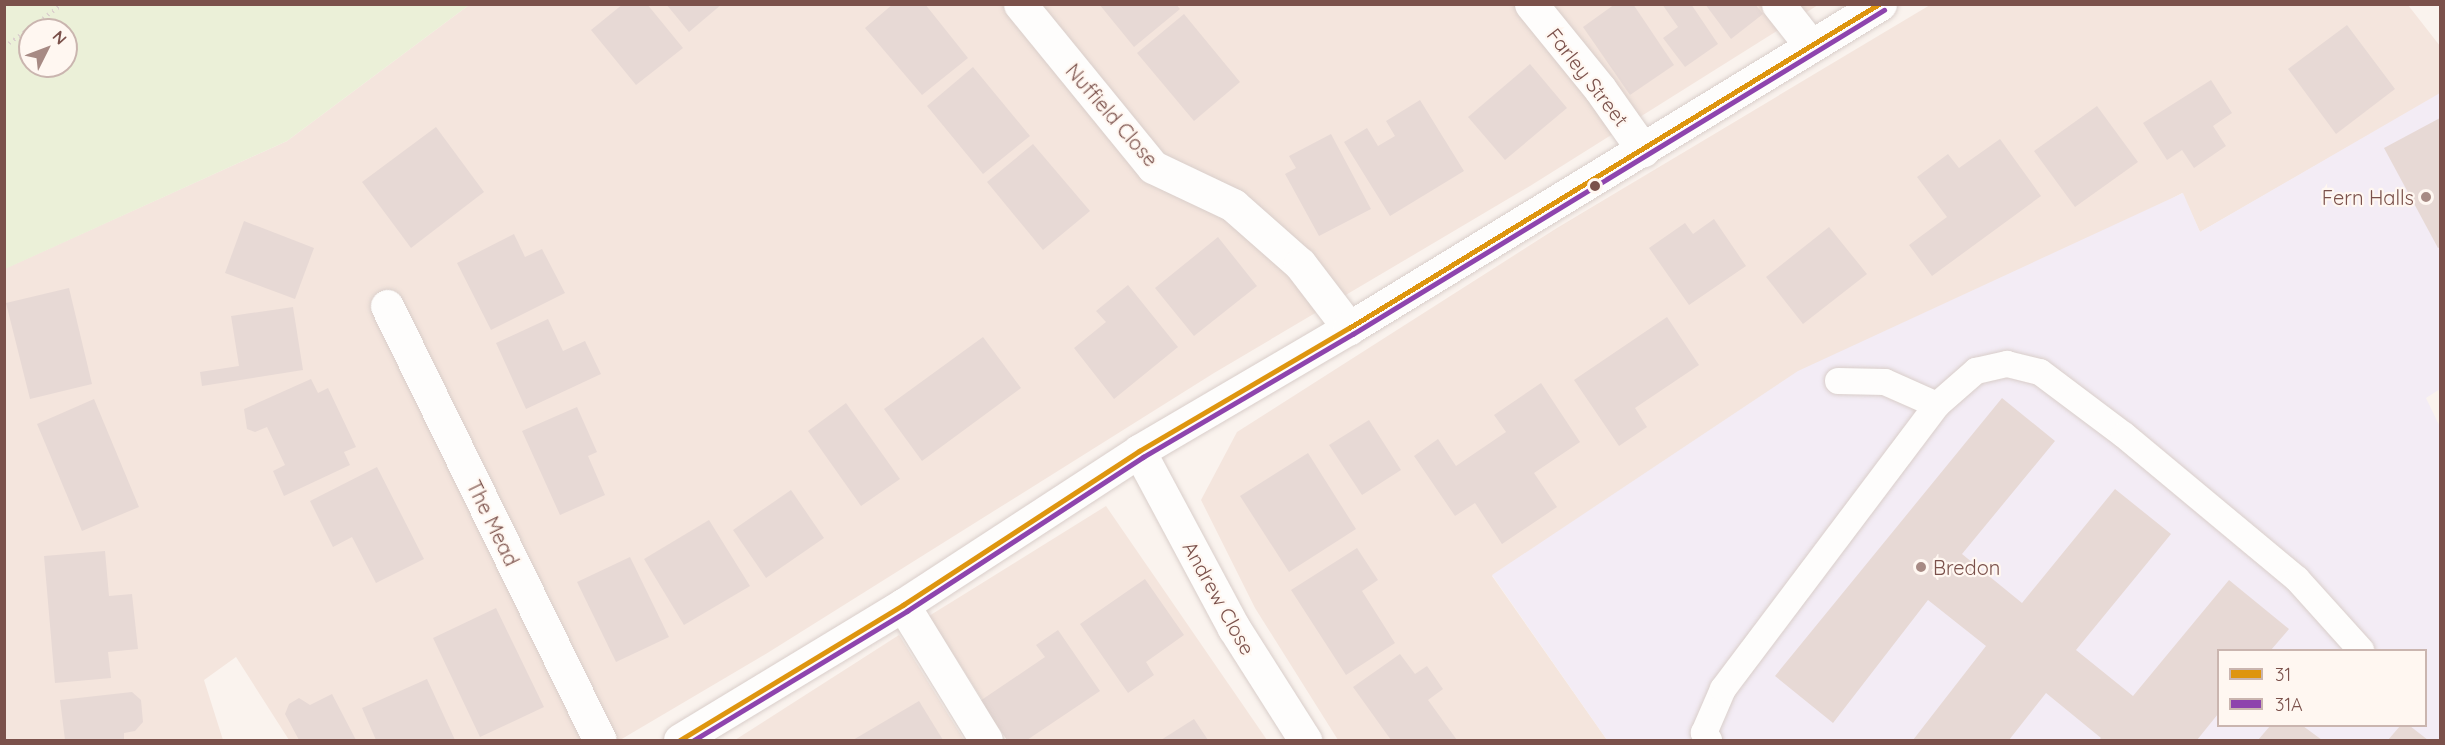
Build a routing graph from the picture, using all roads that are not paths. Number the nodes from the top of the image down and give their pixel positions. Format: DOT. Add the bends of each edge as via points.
graph roads {
  1 [pos="1020,4"];
  2 [pos="1531,4"];
  3 [pos="1778,4"];
  4 [pos="1880,4"];
  5 [pos="1811,46"];
  6 [pos="1643,150"];
  7 [pos="387,306"];
  8 [pos="1349,328"];
  9 [pos="1838,381"];
  10 [pos="1938,405"];
  11 [pos="1139,451"];
  12 [pos="903,605"];
  13 [pos="2359,649"];
  14 [pos="600,741"];
  15 [pos="680,741"];
  16 [pos="986,741"];
  17 [pos="1305,741"];
  18 [pos="1709,741"];
  1 -- 8 [label="street, Nuffield Close" via="1153,167 1233,205 1300,264"];
  2 -- 6 [label="street, Farley Street" via="1600,89"];
  3 -- 5 [label="street"];
  4 -- 5 [label="street"];
  5 -- 6 [label="street"];
  6 -- 8 [label="street"];
  7 -- 14 [label="street, The Mead"];
  8 -- 11 [label="street"];
  9 -- 10 [label="lane" via="1885,382"];
  10 -- 13 [label="lane" via="1976,371 2007,364 2040,372 2124,435 2297,579"];
  10 -- 18 [label="lane" via="1724,689 1704,733"];
  11 -- 12 [label="street"];
  11 -- 17 [label="street, Andrew Close" via="1234,628"];
  12 -- 15 [label="street"];
  12 -- 16 [label="street"];
}
